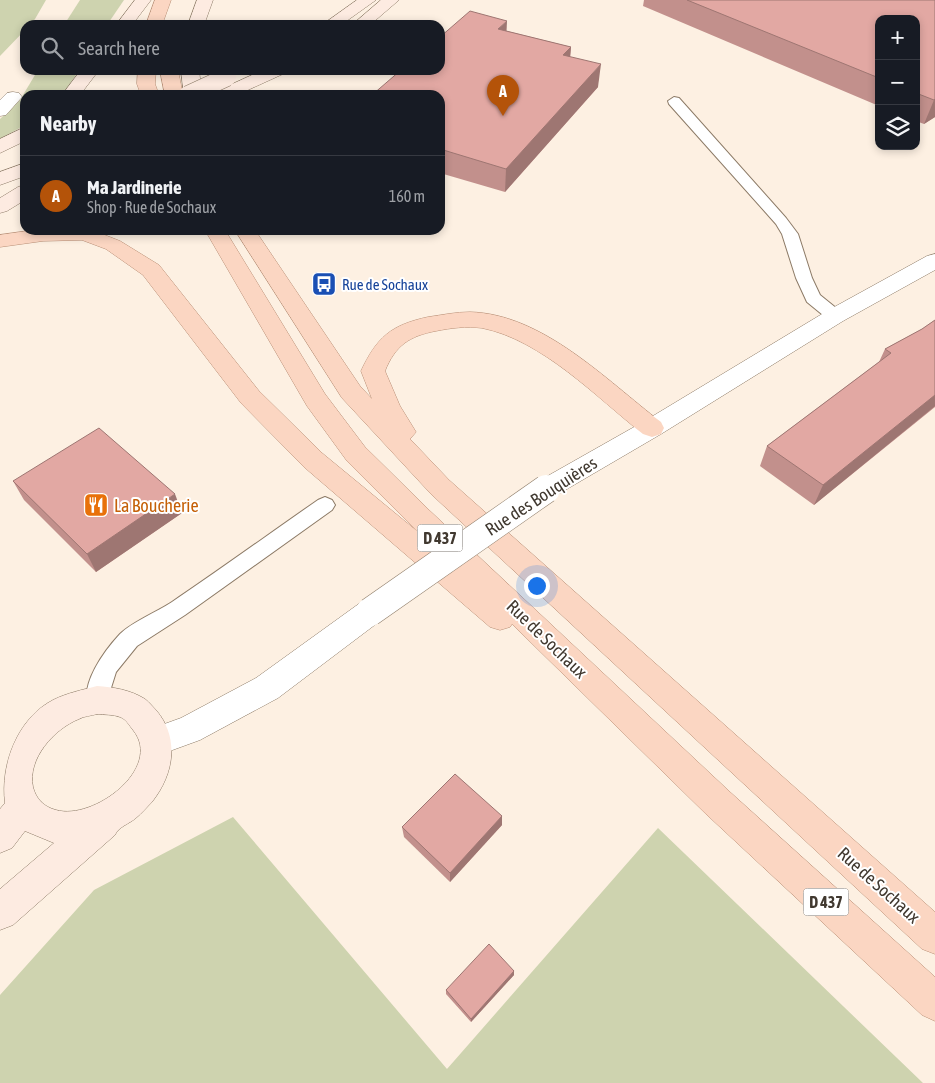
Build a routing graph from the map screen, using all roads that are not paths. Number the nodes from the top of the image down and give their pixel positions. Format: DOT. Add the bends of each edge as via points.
graph roads {
  1 [pos="144,0"];
  2 [pos="163,0"];
  3 [pos="205,0"];
  4 [pos="360,0"];
  5 [pos="368,0"];
  6 [pos="391,0"];
  7 [pos="348,14"];
  8 [pos="128,20"];
  9 [pos="156,20"];
  10 [pos="198,20"];
  11 [pos="338,20"];
  12 [pos="366,20"];
  13 [pos="86,75"];
  14 [pos="147,75"];
  15 [pos="170,75"];
  16 [pos="191,75"];
  17 [pos="259,75"];
  18 [pos="231,83"];
  19 [pos="75,90"];
  20 [pos="148,90"];
  21 [pos="173,90"];
  22 [pos="192,90"];
  23 [pos="206,90"];
  24 [pos="12,98"];
  25 [pos="674,101"];
  26 [pos="0,112"];
  27 [pos="20,137"];
  28 [pos="0,147"];
  29 [pos="20,170"];
  30 [pos="0,179"];
  31 [pos="20,194"];
  32 [pos="0,207"];
  33 [pos="43,235"];
  34 [pos="87,235"];
  35 [pos="218,235"];
  36 [pos="248,235"];
  37 [pos="0,241"];
  38 [pos="935,261"];
  39 [pos="835,316"];
  40 [pos="652,428"];
  41 [pos="440,487"];
  42 [pos="325,505"];
  43 [pos="97,700"];
  44 [pos="156,742"];
  45 [pos="11,753"];
  46 [pos="718,803"];
  47 [pos="23,807"];
  48 [pos="108,818"];
  49 [pos="0,836"];
  50 [pos="0,912"];
  51 [pos="935,936"];
  52 [pos="935,1002"];
  1 -- 8 [label="main road"];
  2 -- 9 [label="main road"];
  3 -- 10 [label="main road"];
  4 -- 7 [label="main road"];
  5 -- 7 [label="main road"];
  6 -- 12 [label="main road"];
  7 -- 11 [label="main road"];
  13 -- 19 [label="main road"];
  14 -- 20 [label="main road"];
  15 -- 21 [label="main road"];
  16 -- 22 [label="main road"];
  17 -- 18 [label="main road"];
  18 -- 23 [label="main road, bridge"];
  24 -- 26 [label="street"];
  25 -- 39 [label="lane" via="781,221 790,234 813,298"];
  27 -- 28 [label="main road"];
  29 -- 30 [label="main road"];
  31 -- 32 [label="main road"];
  33 -- 37 [label="main road"];
  34 -- 46 [label="main road" via="113,244 151,270 250,397 313,460"];
  35 -- 46 [label="main road, Rue de Sochaux / D 437" via="316,400 356,454"];
  36 -- 41 [label="main road, Rue de Sochaux / D 437" via="351,392"];
  38 -- 39 [label="street, Rue des Bouquières"];
  39 -- 40 [label="street, Rue des Bouquières"];
  40 -- 41 [label="main road" via="577,368 539,342 512,330 483,321 457,320 422,326 401,336 382,351 374,371 388,408"];
  40 -- 44 [label="street, Rue des Bouquières, bridge" via="546,489 267,688 189,730"];
  41 -- 51 [label="main road, Rue de Sochaux / D 437"];
  42 -- 43 [label="lane" via="178,610 129,639 108,665"];
  43 -- 44 [label="main road" via="118,702 137,710 149,724"];
  43 -- 45 [label="main road" via="75,705 53,717"];
  44 -- 48 [label="main road" via="155,762 146,784 130,803"];
  45 -- 47 [label="main road"];
  46 -- 52 [label="main road, Rue de Sochaux / D 437"];
  47 -- 48 [label="main road" via="38,820 59,828 84,827"];
  47 -- 49 [label="main road"];
  48 -- 50 [label="main road"];
}
